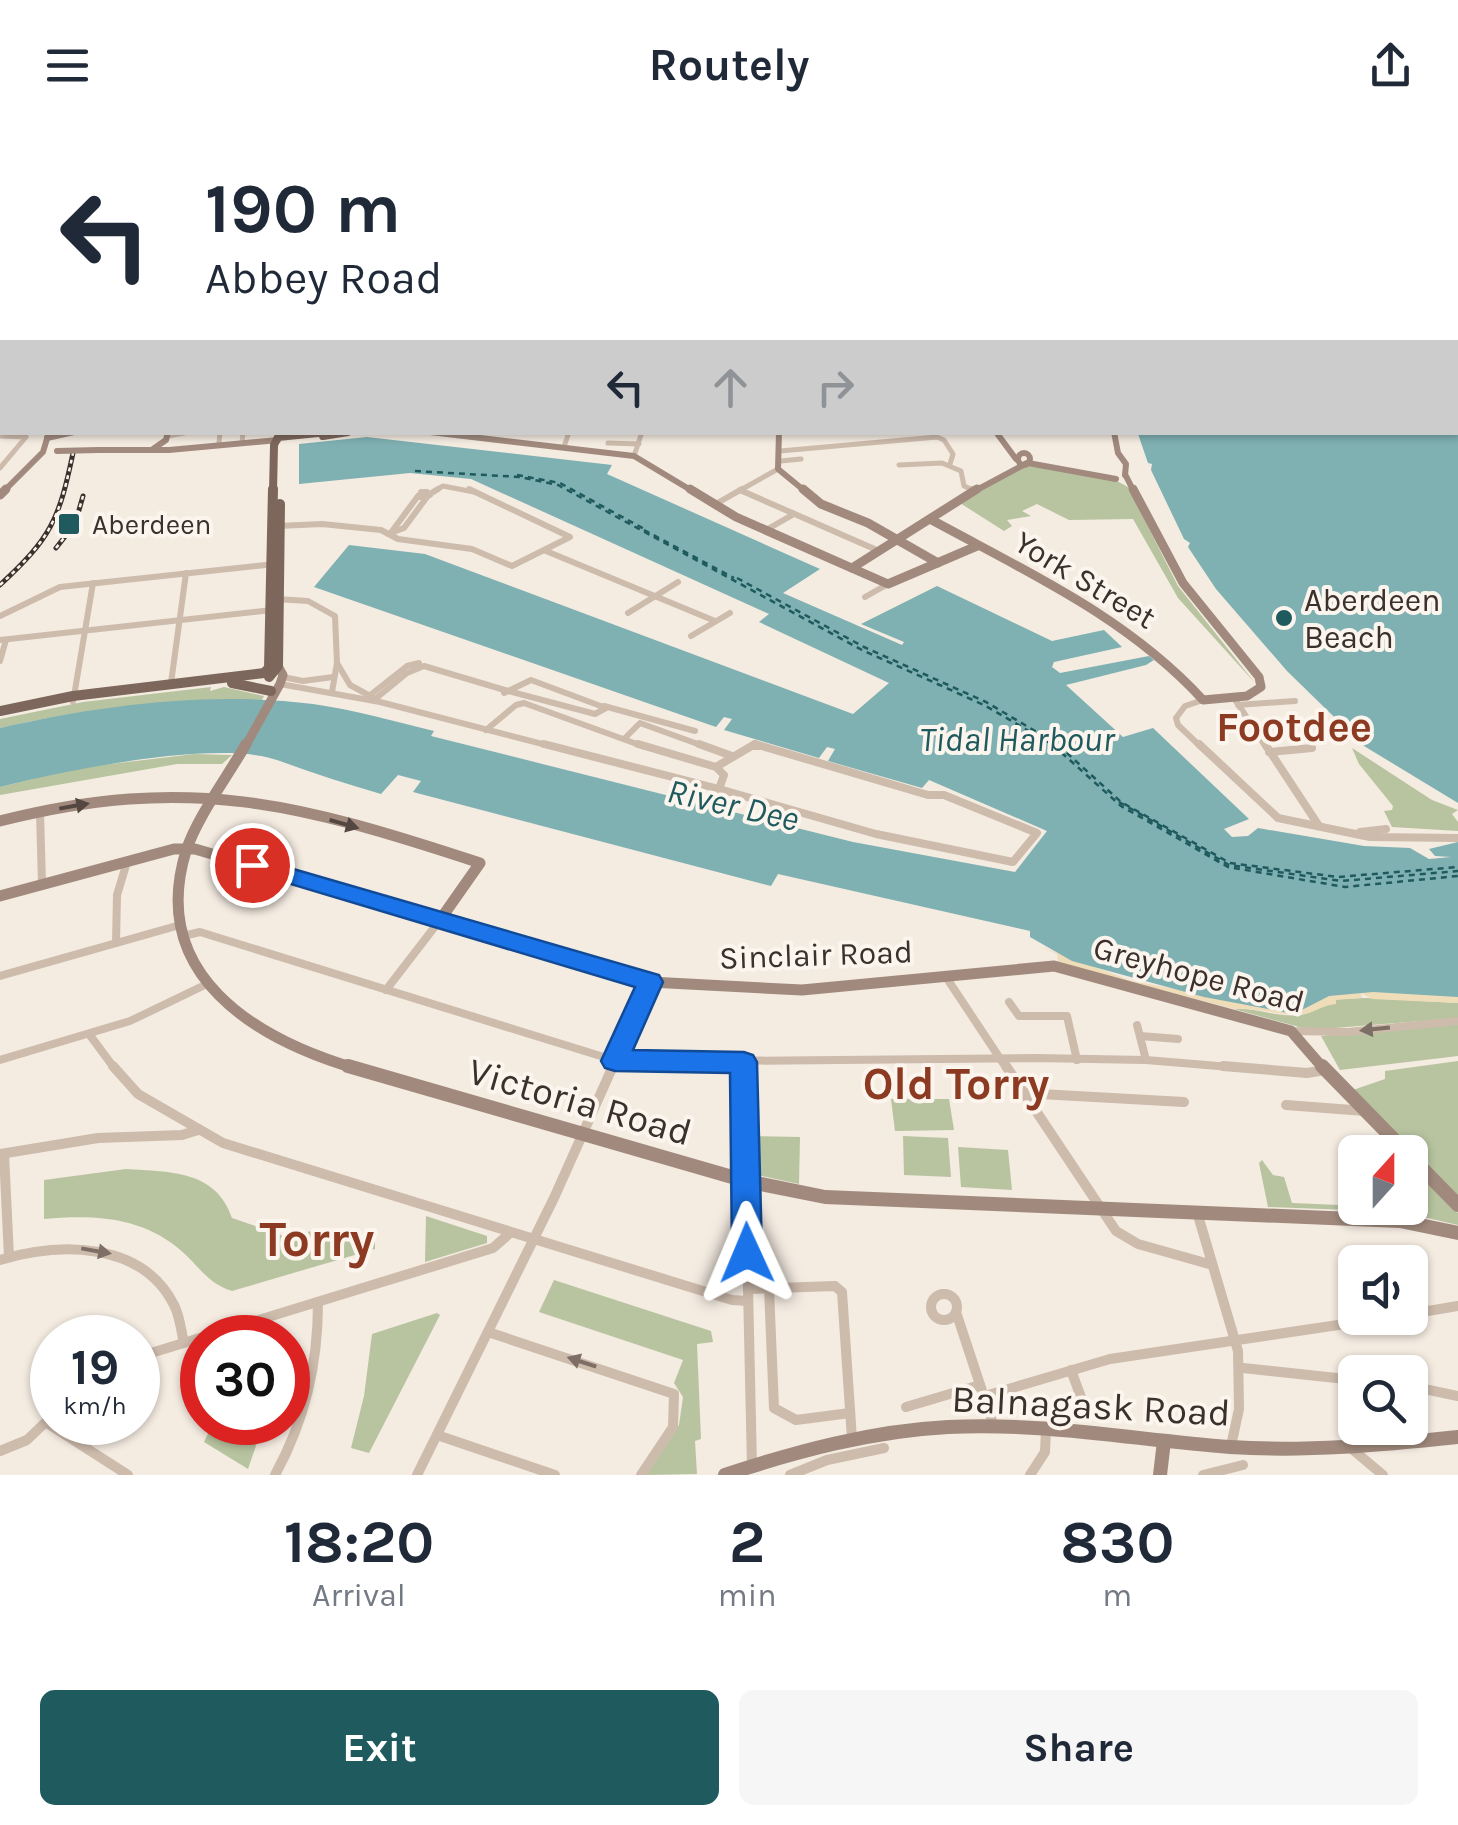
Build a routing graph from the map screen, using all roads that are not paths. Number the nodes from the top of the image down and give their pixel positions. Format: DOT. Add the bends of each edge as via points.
graph roads {
  1 [pos="220,435"];
  2 [pos="311,435"];
  3 [pos="325,435"];
  4 [pos="475,435"];
  5 [pos="568,435"];
  6 [pos="641,435"];
  7 [pos="779,435"];
  8 [pos="998,435"];
  9 [pos="1115,435"];
  10 [pos="0,436"];
  11 [pos="49,439"];
  12 [pos="168,439"];
  13 [pos="242,439"];
  14 [pos="278,441"];
  15 [pos="219,443"];
  16 [pos="608,443"];
  17 [pos="638,444"];
  18 [pos="564,447"];
  19 [pos="152,450"];
  20 [pos="57,451"];
  21 [pos="634,456"];
  22 [pos="801,459"];
  23 [pos="1024,459"];
  24 [pos="780,460"];
  25 [pos="950,464"];
  26 [pos="899,465"];
  27 [pos="0,467"];
  28 [pos="1118,476"];
  29 [pos="740,490"];
  30 [pos="975,491"];
  31 [pos="0,495"];
  32 [pos="429,496"];
  33 [pos="0,504"];
  34 [pos="714,505"];
  35 [pos="794,514"];
  36 [pos="930,519"];
  37 [pos="276,529"];
  38 [pos="766,530"];
  39 [pos="390,534"];
  40 [pos="898,539"];
  41 [pos="978,546"];
  42 [pos="546,550"];
  43 [pos="879,551"];
  44 [pos="938,563"];
  45 [pos="276,564"];
  46 [pos="852,568"];
  47 [pos="186,573"];
  48 [pos="678,582"];
  49 [pos="93,583"];
  50 [pos="888,584"];
  51 [pos="658,595"];
  52 [pos="865,598"];
  53 [pos="276,604"];
  54 [pos="730,612"];
  55 [pos="628,613"];
  56 [pos="0,616"];
  57 [pos="180,620"];
  58 [pos="715,621"];
  59 [pos="83,630"];
  60 [pos="691,636"];
  61 [pos="3,640"];
  62 [pos="0,661"];
  63 [pos="337,663"];
  64 [pos="333,677"];
  65 [pos="274,680"];
  66 [pos="171,683"];
  67 [pos="350,685"];
  68 [pos="332,692"];
  69 [pos="504,693"];
  70 [pos="343,695"];
  71 [pos="73,699"];
  72 [pos="373,699"];
  73 [pos="1203,700"];
  74 [pos="1296,701"];
  75 [pos="1236,702"];
  76 [pos="604,706"];
  77 [pos="0,714"];
  78 [pos="486,730"];
  79 [pos="694,731"];
  80 [pos="624,739"];
  81 [pos="1312,748"];
  82 [pos="654,750"];
  83 [pos="1269,752"];
  84 [pos="732,756"];
  85 [pos="716,766"];
  86 [pos="638,769"];
  87 [pos="719,788"];
  88 [pos="214,797"];
  89 [pos="40,812"];
  90 [pos="0,822"];
  91 [pos="1319,826"];
  92 [pos="1386,829"];
  93 [pos="1359,834"];
  94 [pos="1458,838"];
  95 [pos="187,848"];
  96 [pos="127,862"];
  97 [pos="42,885"];
  98 [pos="0,896"];
  99 [pos="440,920"];
  100 [pos="182,931"];
  101 [pos="116,943"];
  102 [pos="1046,966"];
  103 [pos="0,976"];
  104 [pos="946,978"];
  105 [pos="650,982"];
  106 [pos="207,984"];
  107 [pos="386,990"];
  108 [pos="1009,1002"];
  109 [pos="1068,1004"];
  110 [pos="1068,1016"];
  111 [pos="1458,1021"];
  112 [pos="1292,1031"];
  113 [pos="90,1034"];
  114 [pos="1178,1038"];
  115 [pos="998,1057"];
  116 [pos="0,1060"];
  117 [pos="1077,1060"];
  118 [pos="1146,1060"];
  119 [pos="615,1061"];
  120 [pos="744,1062"];
  121 [pos="1326,1070"];
  122 [pos="1022,1092"];
  123 [pos="1184,1102"];
  124 [pos="1286,1105"];
  125 [pos="1366,1111"];
  126 [pos="198,1130"];
  127 [pos="582,1134"];
  128 [pos="1389,1135"];
  129 [pos="2,1154"];
  130 [pos="1428,1174"];
  131 [pos="746,1180"];
  132 [pos="1458,1205"];
  133 [pos="1098,1208"];
  134 [pos="1197,1212"];
  135 [pos="510,1233"];
  136 [pos="1458,1233"];
  137 [pos="534,1240"];
  138 [pos="4,1258"];
  139 [pos="1209,1264"];
  140 [pos="769,1289"];
  141 [pos="748,1295"];
  142 [pos="318,1302"];
  143 [pos="1458,1306"];
  144 [pos="1428,1311"];
  145 [pos="276,1315"];
  146 [pos="957,1315"];
  147 [pos="1338,1326"];
  148 [pos="180,1331"];
  149 [pos="488,1332"];
  150 [pos="1238,1342"];
  151 [pos="1243,1368"];
  152 [pos="1071,1370"];
  153 [pos="1338,1378"];
  154 [pos="982,1390"];
  155 [pos="1428,1390"];
  156 [pos="1458,1396"];
  157 [pos="914,1408"];
  158 [pos="1086,1411"];
  159 [pos="850,1413"];
  160 [pos="994,1426"];
  161 [pos="1046,1429"];
  162 [pos="437,1435"];
  163 [pos="30,1437"];
  164 [pos="1458,1437"];
  165 [pos="852,1439"];
  166 [pos="1164,1441"];
  167 [pos="85,1445"];
  168 [pos="1231,1446"];
  169 [pos="884,1448"];
  170 [pos="1349,1448"];
  171 [pos="0,1451"];
  172 [pos="1243,1465"];
  173 [pos="752,1466"];
  174 [pos="126,1475"];
  175 [pos="275,1475"];
  176 [pos="417,1475"];
  177 [pos="554,1475"];
  178 [pos="641,1475"];
  179 [pos="724,1475"];
  180 [pos="790,1475"];
  181 [pos="1030,1475"];
  182 [pos="1160,1475"];
  183 [pos="1203,1475"];
  184 [pos="1383,1475"];
  1 -- 15 [label="street"];
  2 -- 14 [label="main road"];
  3 -- 14 [label="main road"];
  4 -- 18 [label="street"];
  5 -- 18 [label="street"];
  6 -- 17 [label="street"];
  7 -- 24 [label="street"];
  8 -- 23 [label="street"];
  9 -- 28 [label="street" via="1123,460"];
  10 -- 27 [label="street" via="26,437"];
  11 -- 20 [label="street"];
  11 -- 31 [label="street"];
  12 -- 15 [label="street"];
  12 -- 19 [label="street"];
  13 -- 14 [label="street"];
  13 -- 15 [label="street"];
  13 -- 19 [label="street"];
  14 -- 37 [label="main road"];
  14 -- 37 [label="main road"];
  16 -- 17 [label="street"];
  17 -- 21 [label="street"];
  18 -- 21 [label="street"];
  19 -- 20 [label="street, bridge"];
  20 -- 33 [label="street" via="32,466"];
  21 -- 34 [label="street"];
  22 -- 24 [label="street"];
  23 -- 28 [label="street"];
  23 -- 30 [label="street"];
  24 -- 25 [label="street" via="937,437 952,454"];
  24 -- 29 [label="street"];
  24 -- 40 [label="street" via="821,504"];
  25 -- 26 [label="street"];
  25 -- 30 [label="street"];
  28 -- 75 [label="street" via="1134,490 1183,583 1262,682"];
  29 -- 34 [label="street"];
  29 -- 35 [label="street"];
  30 -- 36 [label="street"];
  32 -- 39 [label="street" via="404,528"];
  32 -- 39 [label="street" via="422,492"];
  32 -- 42 [label="street" via="444,486 468,489 569,534"];
  34 -- 38 [label="street"];
  35 -- 38 [label="street"];
  35 -- 43 [label="street"];
  36 -- 40 [label="street"];
  36 -- 41 [label="street, York Street"];
  37 -- 39 [label="street"];
  37 -- 45 [label="main road"];
  38 -- 46 [label="street"];
  39 -- 42 [label="street" via="458,546 506,565 518,566"];
  40 -- 43 [label="street"];
  40 -- 44 [label="street"];
  41 -- 44 [label="street"];
  41 -- 73 [label="street, York Street" via="1130,633"];
  42 -- 51 [label="street"];
  43 -- 46 [label="street"];
  44 -- 50 [label="street"];
  45 -- 47 [label="street"];
  45 -- 53 [label="main road"];
  46 -- 50 [label="street"];
  47 -- 49 [label="street"];
  47 -- 57 [label="street"];
  48 -- 51 [label="street"];
  49 -- 56 [label="street" via="58,587"];
  49 -- 59 [label="street"];
  50 -- 52 [label="street"];
  51 -- 55 [label="street"];
  51 -- 58 [label="street"];
  53 -- 57 [label="street"];
  53 -- 63 [label="street" via="303,599 334,616"];
  53 -- 65 [label="main road"];
  54 -- 58 [label="street"];
  57 -- 59 [label="street"];
  57 -- 66 [label="street"];
  58 -- 60 [label="street"];
  59 -- 61 [label="street"];
  59 -- 71 [label="street"];
  61 -- 62 [label="street"];
  63 -- 64 [label="street"];
  63 -- 67 [label="street"];
  63 -- 72 [label="street"];
  64 -- 65 [label="street"];
  64 -- 68 [label="street"];
  65 -- 66 [label="main road"];
  65 -- 68 [label="street"];
  65 -- 71 [label="main road"];
  65 -- 88 [label="street, Victoria Road"];
  66 -- 71 [label="main road"];
  67 -- 70 [label="street"];
  67 -- 72 [label="street"];
  68 -- 70 [label="street"];
  69 -- 72 [label="street" via="428,666"];
  69 -- 76 [label="street" via="532,680"];
  69 -- 76 [label="street" via="595,714"];
  70 -- 72 [label="street"];
  71 -- 77 [label="main road"];
  72 -- 78 [label="street"];
  73 -- 75 [label="street"];
  73 -- 91 [label="street" via="1180,710 1180,728 1271,815"];
  74 -- 75 [label="street"];
  75 -- 83 [label="street"];
  76 -- 79 [label="street"];
  78 -- 80 [label="street" via="516,705 528,704"];
  78 -- 86 [label="street"];
  80 -- 82 [label="street"];
  80 -- 84 [label="street" via="640,723"];
  81 -- 83 [label="street"];
  82 -- 85 [label="street"];
  82 -- 86 [label="street"];
  83 -- 91 [label="street"];
  84 -- 85 [label="street"];
  84 -- 87 [label="street" via="756,744 944,795 1037,833 1013,862 876,834"];
  85 -- 87 [label="street" via="724,775"];
  86 -- 87 [label="street"];
  89 -- 88 [label="street, one-way" via="148,796"];
  88 -- 95 [label="street, Victoria Road"];
  88 -- 99 [label="street, one-way" via="287,808 478,862 481,867"];
  89 -- 90 [label="street"];
  89 -- 97 [label="street"];
  91 -- 93 [label="street"];
  92 -- 93 [label="street"];
  93 -- 94 [label="street"];
  95 -- 96 [label="street"];
  95 -- 99 [label="street, Sinclair Road"];
  95 -- 100 [label="street, Victoria Road" via="179,878"];
  96 -- 97 [label="street"];
  96 -- 101 [label="street" via="115,908"];
  97 -- 98 [label="street"];
  99 -- 105 [label="street, Sinclair Road"];
  99 -- 107 [label="street"];
  100 -- 101 [label="street"];
  100 -- 106 [label="street, Victoria Road"];
  100 -- 107 [label="street"];
  101 -- 103 [label="street"];
  102 -- 104 [label="street, Sinclair Road"];
  102 -- 112 [label="street, Greyhope Road"];
  104 -- 105 [label="street, Sinclair Road" via="802,990"];
  104 -- 115 [label="street"];
  105 -- 119 [label="street"];
  106 -- 113 [label="street"];
  106 -- 127 [label="street, Victoria Road" via="243,1020 298,1051"];
  107 -- 119 [label="street"];
  108 -- 110 [label="street" via="1019,1016"];
  109 -- 110 [label="street"];
  110 -- 117 [label="street"];
  111 -- 112 [label="street, Greyhope Road, one-way"];
  112 -- 121 [label="street"];
  113 -- 116 [label="street"];
  113 -- 126 [label="street" via="138,1094"];
  114 -- 118 [label="street" via="1138,1030"];
  115 -- 117 [label="street"];
  115 -- 120 [label="street"];
  115 -- 122 [label="street"];
  117 -- 118 [label="street"];
  118 -- 121 [label="street"];
  119 -- 120 [label="street"];
  119 -- 127 [label="street"];
  120 -- 131 [label="street"];
  121 -- 125 [label="street"];
  122 -- 123 [label="street"];
  122 -- 133 [label="street"];
  124 -- 125 [label="street"];
  125 -- 128 [label="street"];
  126 -- 129 [label="street"];
  126 -- 135 [label="street"];
  127 -- 131 [label="street, Victoria Road"];
  127 -- 137 [label="street"];
  129 -- 138 [label="street"];
  130 -- 132 [label="street"];
  131 -- 133 [label="street, Victoria Road" via="825,1197"];
  131 -- 141 [label="street"];
  133 -- 134 [label="street, Victoria Road"];
  133 -- 139 [label="street" via="1132,1242"];
  134 -- 136 [label="street, Victoria Road" via="1400,1221"];
  134 -- 139 [label="street"];
  135 -- 137 [label="street"];
  135 -- 142 [label="street" via="493,1248"];
  137 -- 141 [label="street" via="732,1300"];
  137 -- 149 [label="street"];
  138 -- 148 [label="street, one-way" via="79,1248 124,1259 169,1297"];
  139 -- 150 [label="street"];
  140 -- 141 [label="street"];
  140 -- 159 [label="street" via="834,1286 842,1292"];
  140 -- 159 [label="street" via="774,1408 796,1420"];
  141 -- 173 [label="street"];
  142 -- 145 [label="street"];
  142 -- 175 [label="street" via="309,1399"];
  143 -- 144 [label="street"];
  146 -- 154 [label="street"];
  147 -- 150 [label="street"];
  149 -- 162 [label="street"];
  178 -- 149 [label="street, one-way" via="675,1422 674,1394"];
  150 -- 151 [label="street"];
  150 -- 152 [label="street"];
  151 -- 153 [label="street"];
  151 -- 168 [label="street" via="1242,1408"];
  152 -- 154 [label="street"];
  152 -- 158 [label="street"];
  154 -- 157 [label="street"];
  154 -- 160 [label="street"];
  155 -- 156 [label="street"];
  159 -- 165 [label="street"];
  160 -- 161 [label="street, Balnagask Road"];
  160 -- 165 [label="street, Balnagask Road"];
  161 -- 166 [label="street, Balnagask Road"];
  161 -- 181 [label="street" via="1045,1452"];
  162 -- 176 [label="street"];
  162 -- 177 [label="street"];
  163 -- 171 [label="street"];
  164 -- 170 [label="street, Balnagask Road"];
  165 -- 173 [label="street, Balnagask Road"];
  166 -- 168 [label="street, Balnagask Road"];
  166 -- 182 [label="street"];
  167 -- 174 [label="street"];
  168 -- 170 [label="street, Balnagask Road"];
  169 -- 180 [label="street"];
  170 -- 184 [label="street"];
  172 -- 183 [label="street"];
  173 -- 179 [label="street, Balnagask Road"];
}
